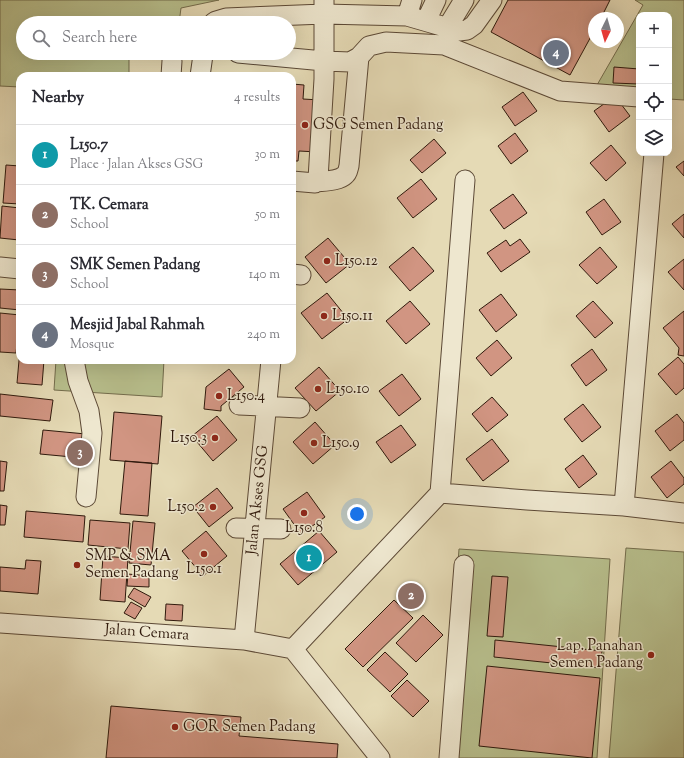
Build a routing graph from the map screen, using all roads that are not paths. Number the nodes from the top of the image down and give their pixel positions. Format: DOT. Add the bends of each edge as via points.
graph roads {
  1 [pos="436,0"];
  2 [pos="464,0"];
  3 [pos="492,0"];
  4 [pos="324,7"];
  5 [pos="410,8"];
  6 [pos="244,16"];
  7 [pos="426,21"];
  8 [pos="445,36"];
  9 [pos="358,57"];
  10 [pos="296,58"];
  11 [pos="202,60"];
  12 [pos="324,61"];
  13 [pos="201,72"];
  14 [pos="636,97"];
  15 [pos="654,156"];
  16 [pos="465,180"];
  17 [pos="296,181"];
  18 [pos="316,182"];
  19 [pos="0,254"];
  20 [pos="16,255"];
  21 [pos="0,267"];
  22 [pos="16,269"];
  23 [pos="75,364"];
  24 [pos="271,364"];
  25 [pos="239,405"];
  26 [pos="267,407"];
  27 [pos="300,408"];
  28 [pos="440,493"];
  29 [pos="86,497"];
  30 [pos="624,506"];
  31 [pos="684,512"];
  32 [pos="236,528"];
  33 [pos="255,529"];
  34 [pos="281,530"];
  35 [pos="464,565"];
  36 [pos="0,623"];
  37 [pos="244,640"];
  38 [pos="293,649"];
  39 [pos="380,758"];
  40 [pos="449,758"];
  1 -- 7 [label="street"];
  2 -- 8 [label="street"];
  3 -- 8 [label="street" via="474,25 467,30"];
  4 -- 5 [label="street"];
  4 -- 6 [label="street"];
  4 -- 12 [label="street"];
  5 -- 7 [label="street"];
  7 -- 8 [label="street"];
  8 -- 9 [label="street" via="369,46"];
  8 -- 14 [label="street" via="560,91"];
  9 -- 12 [label="street" via="350,62"];
  9 -- 18 [label="street" via="347,173 339,179"];
  10 -- 12 [label="street"];
  11 -- 13 [label="street"];
  12 -- 18 [label="street"];
  15 -- 30 [label="street"];
  16 -- 28 [label="street"];
  17 -- 18 [label="street"];
  19 -- 20 [label="street"];
  21 -- 22 [label="street"];
  23 -- 29 [label="street" via="78,382 89,411 92,433"];
  24 -- 26 [label="street, Jalan Akses GSG"];
  25 -- 26 [label="street"];
  26 -- 27 [label="street"];
  26 -- 33 [label="street, Jalan Akses GSG"];
  28 -- 30 [label="street"];
  28 -- 38 [label="street"];
  30 -- 31 [label="street"];
  32 -- 33 [label="street"];
  33 -- 34 [label="street"];
  33 -- 37 [label="street, Jalan Akses GSG"];
  35 -- 40 [label="street"];
  36 -- 37 [label="street, Jalan Cemara"];
  37 -- 38 [label="street, Jalan Cemara"];
  38 -- 39 [label="street"];
}
